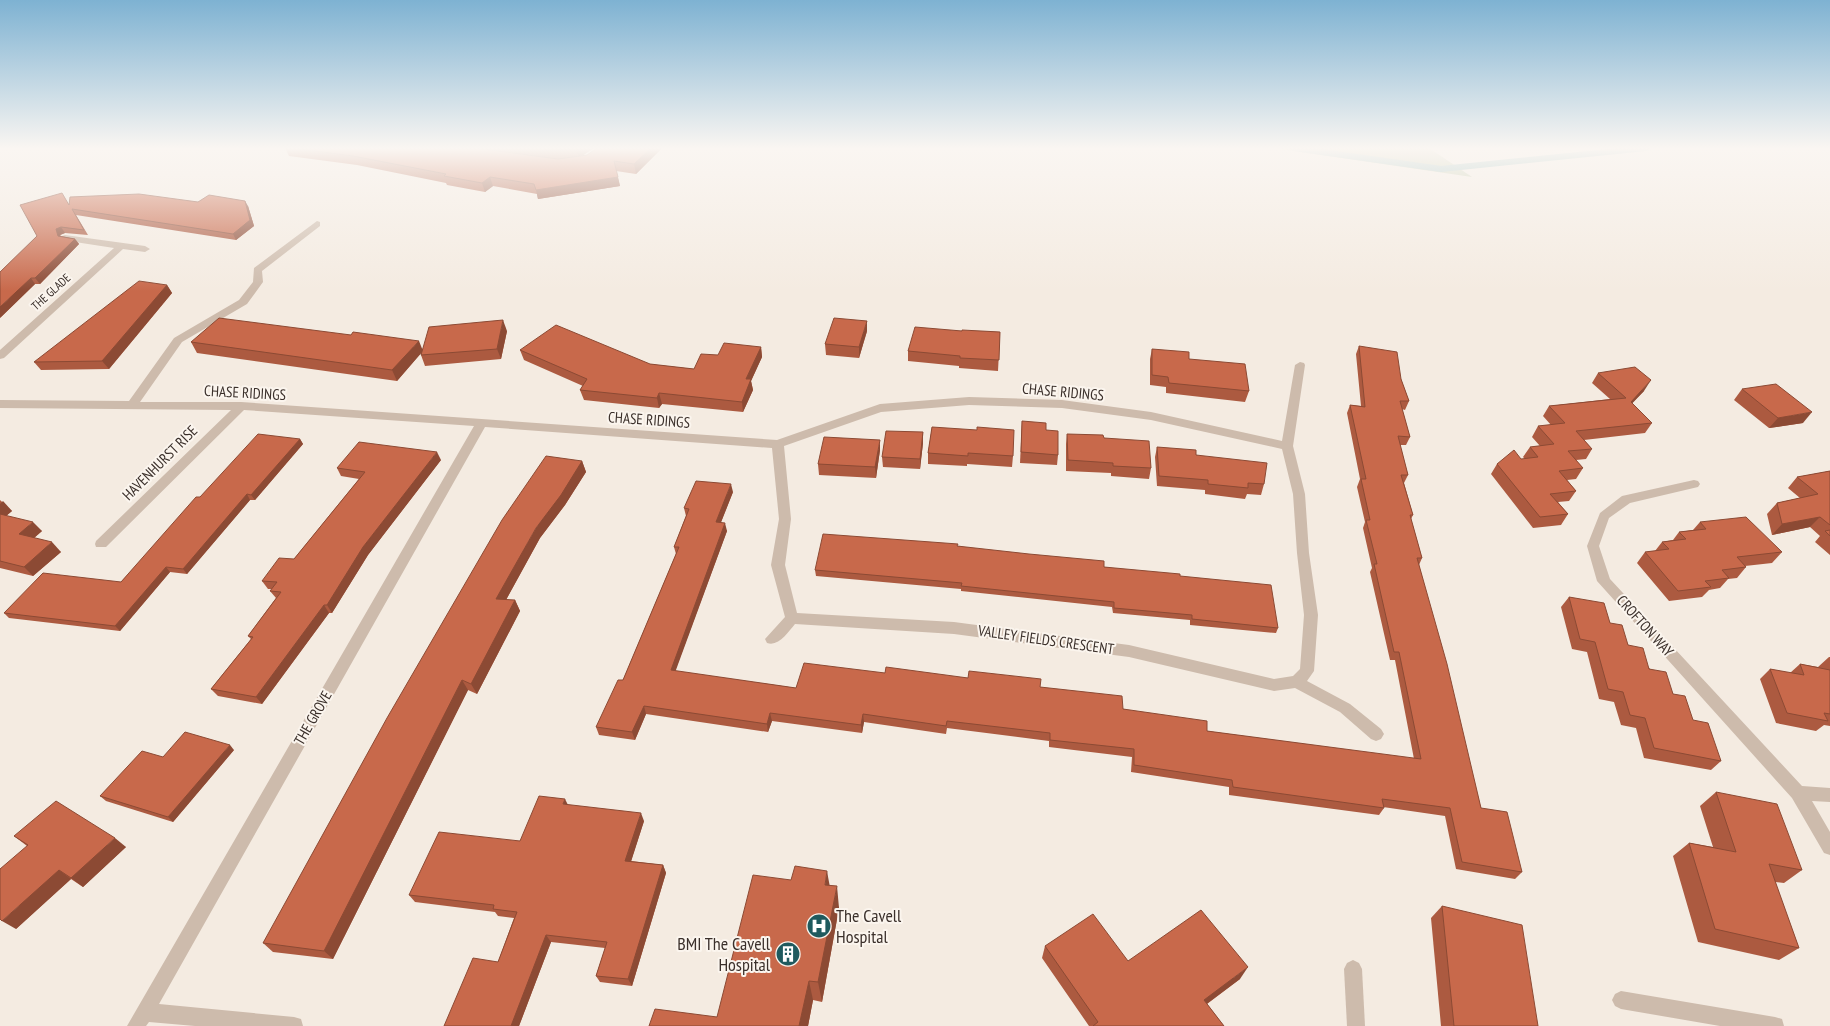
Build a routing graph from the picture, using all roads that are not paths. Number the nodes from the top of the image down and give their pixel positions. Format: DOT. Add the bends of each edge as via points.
graph roads {
  1 [pos="317,224"];
  2 [pos="64,238"];
  3 [pos="120,246"];
  4 [pos="145,249"];
  5 [pos="0,356"];
  6 [pos="1300,366"];
  7 [pos="0,404"];
  8 [pos="132,404"];
  9 [pos="241,406"];
  10 [pos="481,424"];
  11 [pos="778,444"];
  12 [pos="1287,446"];
  13 [pos="1694,484"];
  14 [pos="101,544"];
  15 [pos="792,618"];
  16 [pos="772,639"];
  17 [pos="1297,682"];
  18 [pos="1376,734"];
  19 [pos="1798,793"];
  20 [pos="1830,795"];
  21 [pos="1830,847"];
  22 [pos="1353,969"];
  23 [pos="1621,1000"];
  24 [pos="140,1019"];
  25 [pos="294,1026"];
  26 [pos="1356,1026"];
  27 [pos="1775,1026"];
  1 -- 8 [label="street" via="257,270 258,282 243,302 178,340"];
  2 -- 3 [label="street"];
  3 -- 4 [label="street"];
  3 -- 5 [label="street, THE GLADE"];
  6 -- 12 [label="street"];
  7 -- 8 [label="street, CHASE RIDINGS"];
  8 -- 9 [label="street, CHASE RIDINGS"];
  9 -- 10 [label="street, CHASE RIDINGS"];
  9 -- 14 [label="street, HAVENHURST RISE"];
  10 -- 11 [label="street, CHASE RIDINGS"];
  10 -- 24 [label="street, THE GROVE"];
  11 -- 12 [label="street, CHASE RIDINGS" via="880,408 968,401 1062,404 1151,416"];
  11 -- 15 [label="street" via="785,518 778,565"];
  12 -- 17 [label="street" via="1299,494 1311,615 1307,671"];
  13 -- 19 [label="street, CROFTON WAY" via="1626,499 1604,516 1593,546 1604,581"];
  15 -- 16 [label="street"];
  15 -- 17 [label="street, VALLEY FIELDS CRESCENT" via="963,629 1129,651 1274,685"];
  17 -- 18 [label="street" via="1345,708"];
  19 -- 20 [label="street"];
  19 -- 21 [label="street, CROFTON WAY"];
  22 -- 26 [label="street"];
  23 -- 27 [label="street"];
  24 -- 25 [label="street, THE GROVE"];
}
